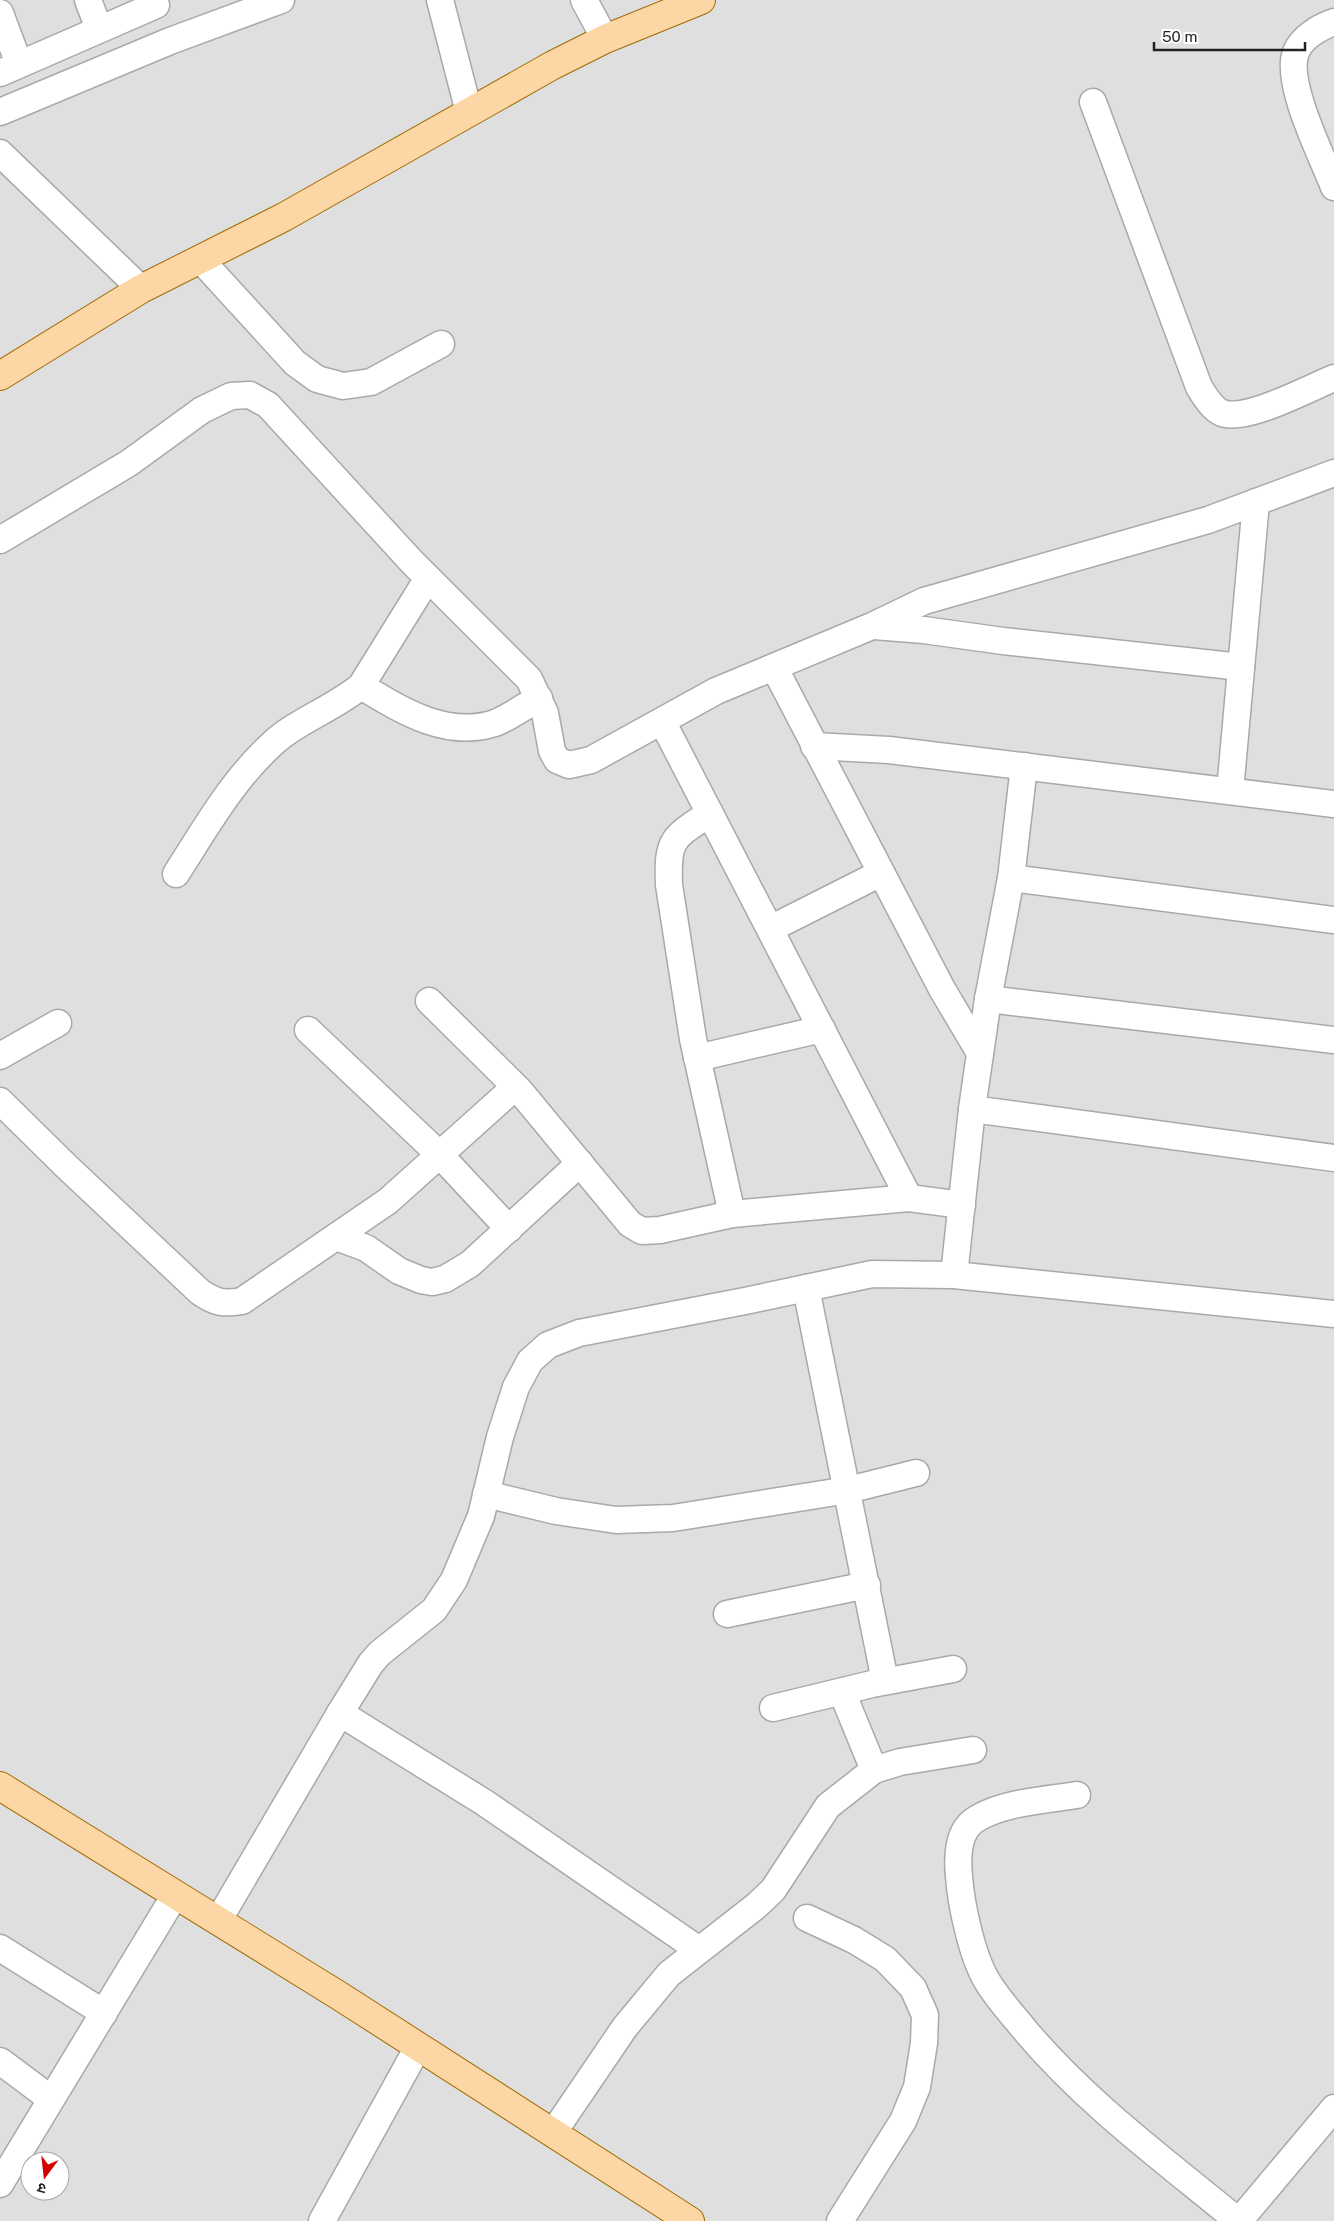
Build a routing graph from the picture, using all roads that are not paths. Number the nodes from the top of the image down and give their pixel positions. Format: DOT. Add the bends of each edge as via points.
graph roads {
  1 [pos="8,0"];
  2 [pos="88,0"];
  3 [pos="281,0"];
  4 [pos="440,0"];
  5 [pos="584,0"];
  6 [pos="701,0"];
  7 [pos="0,3"];
  8 [pos="155,3"];
  9 [pos="0,13"];
  10 [pos="1334,22"];
  11 [pos="99,29"];
  12 [pos="605,39"];
  13 [pos="170,41"];
  14 [pos="9,68"];
  15 [pos="1094,102"];
  16 [pos="0,112"];
  17 [pos="469,112"];
  18 [pos="0,153"];
  19 [pos="1331,173"];
  20 [pos="200,259"];
  21 [pos="141,290"];
  22 [pos="442,344"];
  23 [pos="0,376"];
  24 [pos="1334,378"];
  25 [pos="1334,472"];
  26 [pos="1256,502"];
  27 [pos="0,540"];
  28 [pos="428,578"];
  29 [pos="872,626"];
  30 [pos="774,667"];
  31 [pos="1241,667"];
  32 [pos="361,686"];
  33 [pos="539,698"];
  34 [pos="662,721"];
  35 [pos="814,746"];
  36 [pos="1024,766"];
  37 [pos="1230,791"];
  38 [pos="1334,804"];
  39 [pos="710,813"];
  40 [pos="881,873"];
  41 [pos="176,874"];
  42 [pos="1011,878"];
  43 [pos="1334,920"];
  44 [pos="770,929"];
  45 [pos="988,999"];
  46 [pos="429,1001"];
  47 [pos="58,1023"];
  48 [pos="822,1029"];
  49 [pos="308,1030"];
  50 [pos="1334,1040"];
  51 [pos="980,1053"];
  52 [pos="0,1056"];
  53 [pos="697,1058"];
  54 [pos="515,1087"];
  55 [pos="0,1101"];
  56 [pos="972,1109"];
  57 [pos="440,1154"];
  58 [pos="1334,1158"];
  59 [pos="580,1163"];
  60 [pos="909,1198"];
  61 [pos="962,1205"];
  62 [pos="732,1214"];
  63 [pos="509,1229"];
  64 [pos="336,1237"];
  65 [pos="954,1275"];
  66 [pos="806,1288"];
  67 [pos="1334,1314"];
  68 [pos="916,1474"];
  69 [pos="848,1490"];
  70 [pos="486,1494"];
  71 [pos="867,1585"];
  72 [pos="727,1614"];
  73 [pos="953,1670"];
  74 [pos="885,1681"];
  75 [pos="842,1692"];
  76 [pos="773,1708"];
  77 [pos="340,1713"];
  78 [pos="973,1750"];
  79 [pos="874,1770"];
  80 [pos="2,1792"];
  81 [pos="1077,1794"];
  82 [pos="175,1895"];
  83 [pos="808,1918"];
  84 [pos="218,1921"];
  85 [pos="0,1948"];
  86 [pos="699,1950"];
  87 [pos="104,2013"];
  88 [pos="418,2047"];
  89 [pos="0,2061"];
  90 [pos="51,2099"];
  91 [pos="1334,2108"];
  92 [pos="553,2133"];
  93 [pos="0,2184"];
  94 [pos="322,2221"];
  95 [pos="690,2221"];
  96 [pos="840,2221"];
  97 [pos="1238,2221"];
  1 -- 7 [label="street"];
  2 -- 11 [label="street"];
  3 -- 13 [label="street"];
  4 -- 17 [label="street"];
  5 -- 12 [label="street"];
  6 -- 12 [label="main road"];
  8 -- 11 [label="street"];
  8 -- 13 [label="street"];
  9 -- 14 [label="street"];
  10 -- 19 [label="street" via="1309,35 1296,51 1292,69 1299,98"];
  11 -- 14 [label="street"];
  12 -- 17 [label="main road"];
  13 -- 16 [label="street"];
  15 -- 24 [label="street" via="1195,378 1208,400 1220,412 1239,415"];
  17 -- 20 [label="main road" via="284,217"];
  18 -- 21 [label="street"];
  20 -- 21 [label="main road"];
  20 -- 22 [label="street" via="295,363 317,379 343,386 371,382"];
  21 -- 23 [label="main road"];
  25 -- 26 [label="street"];
  26 -- 29 [label="street" via="1208,520 924,601"];
  26 -- 31 [label="street"];
  27 -- 28 [label="street" via="129,463 202,410 231,396 250,395 268,405"];
  28 -- 32 [label="street"];
  28 -- 33 [label="street" via="529,679"];
  29 -- 30 [label="street"];
  29 -- 31 [label="street"];
  30 -- 34 [label="street" via="716,691"];
  30 -- 35 [label="street"];
  31 -- 37 [label="street"];
  32 -- 33 [label="street" via="391,704 441,726 468,728 495,722"];
  32 -- 41 [label="street" via="272,744 230,789"];
  33 -- 34 [label="street" via="552,751 557,760 569,765 591,760"];
  34 -- 39 [label="street"];
  35 -- 36 [label="street" via="889,750"];
  35 -- 40 [label="street"];
  36 -- 37 [label="street"];
  36 -- 42 [label="street"];
  37 -- 38 [label="street"];
  39 -- 44 [label="street"];
  39 -- 53 [label="street" via="678,834 672,843 668,869"];
  40 -- 44 [label="street"];
  40 -- 51 [label="street"];
  42 -- 43 [label="street"];
  42 -- 45 [label="street"];
  44 -- 48 [label="street"];
  45 -- 50 [label="street"];
  45 -- 51 [label="street"];
  46 -- 54 [label="street"];
  47 -- 52 [label="street"];
  48 -- 53 [label="street"];
  48 -- 60 [label="street"];
  49 -- 57 [label="street"];
  51 -- 56 [label="street"];
  53 -- 62 [label="street"];
  54 -- 57 [label="street"];
  54 -- 59 [label="street"];
  55 -- 64 [label="street" via="200,1292 215,1302 242,1301"];
  56 -- 58 [label="street"];
  56 -- 61 [label="street"];
  57 -- 63 [label="street"];
  57 -- 64 [label="street" via="388,1201"];
  59 -- 62 [label="street" via="630,1224 642,1231"];
  59 -- 63 [label="street"];
  60 -- 61 [label="street"];
  60 -- 62 [label="street"];
  61 -- 65 [label="street"];
  63 -- 64 [label="street" via="470,1264 445,1279 432,1282 399,1271 366,1248"];
  65 -- 66 [label="street" via="872,1274"];
  65 -- 67 [label="street"];
  66 -- 69 [label="street"];
  66 -- 70 [label="street" via="579,1333 548,1345 530,1360 516,1387"];
  68 -- 69 [label="street"];
  69 -- 70 [label="street" via="673,1518 616,1520 556,1511"];
  69 -- 71 [label="street"];
  70 -- 77 [label="street" via="481,1516 454,1580 434,1610 380,1653"];
  71 -- 72 [label="street"];
  71 -- 74 [label="street"];
  73 -- 74 [label="street"];
  74 -- 75 [label="street"];
  75 -- 76 [label="street"];
  75 -- 79 [label="street"];
  77 -- 84 [label="street"];
  77 -- 86 [label="street" via="485,1804"];
  78 -- 79 [label="street" via="900,1762"];
  79 -- 86 [label="street" via="828,1806 773,1890"];
  80 -- 82 [label="main road"];
  81 -- 97 [label="street" via="1006,1807 977,1818 964,1833 959,1846 961,1896 976,1956 987,1981 1051,2060 1114,2120"];
  82 -- 84 [label="main road"];
  82 -- 87 [label="street"];
  83 -- 96 [label="street" via="884,1959 912,1988 925,2015 917,2088 903,2121"];
  84 -- 88 [label="main road"];
  85 -- 87 [label="street"];
  86 -- 92 [label="street" via="669,1974 625,2027"];
  87 -- 90 [label="street"];
  88 -- 92 [label="main road"];
  88 -- 94 [label="street"];
  89 -- 90 [label="street"];
  90 -- 93 [label="street"];
  91 -- 97 [label="street"];
  92 -- 95 [label="main road"];
}
